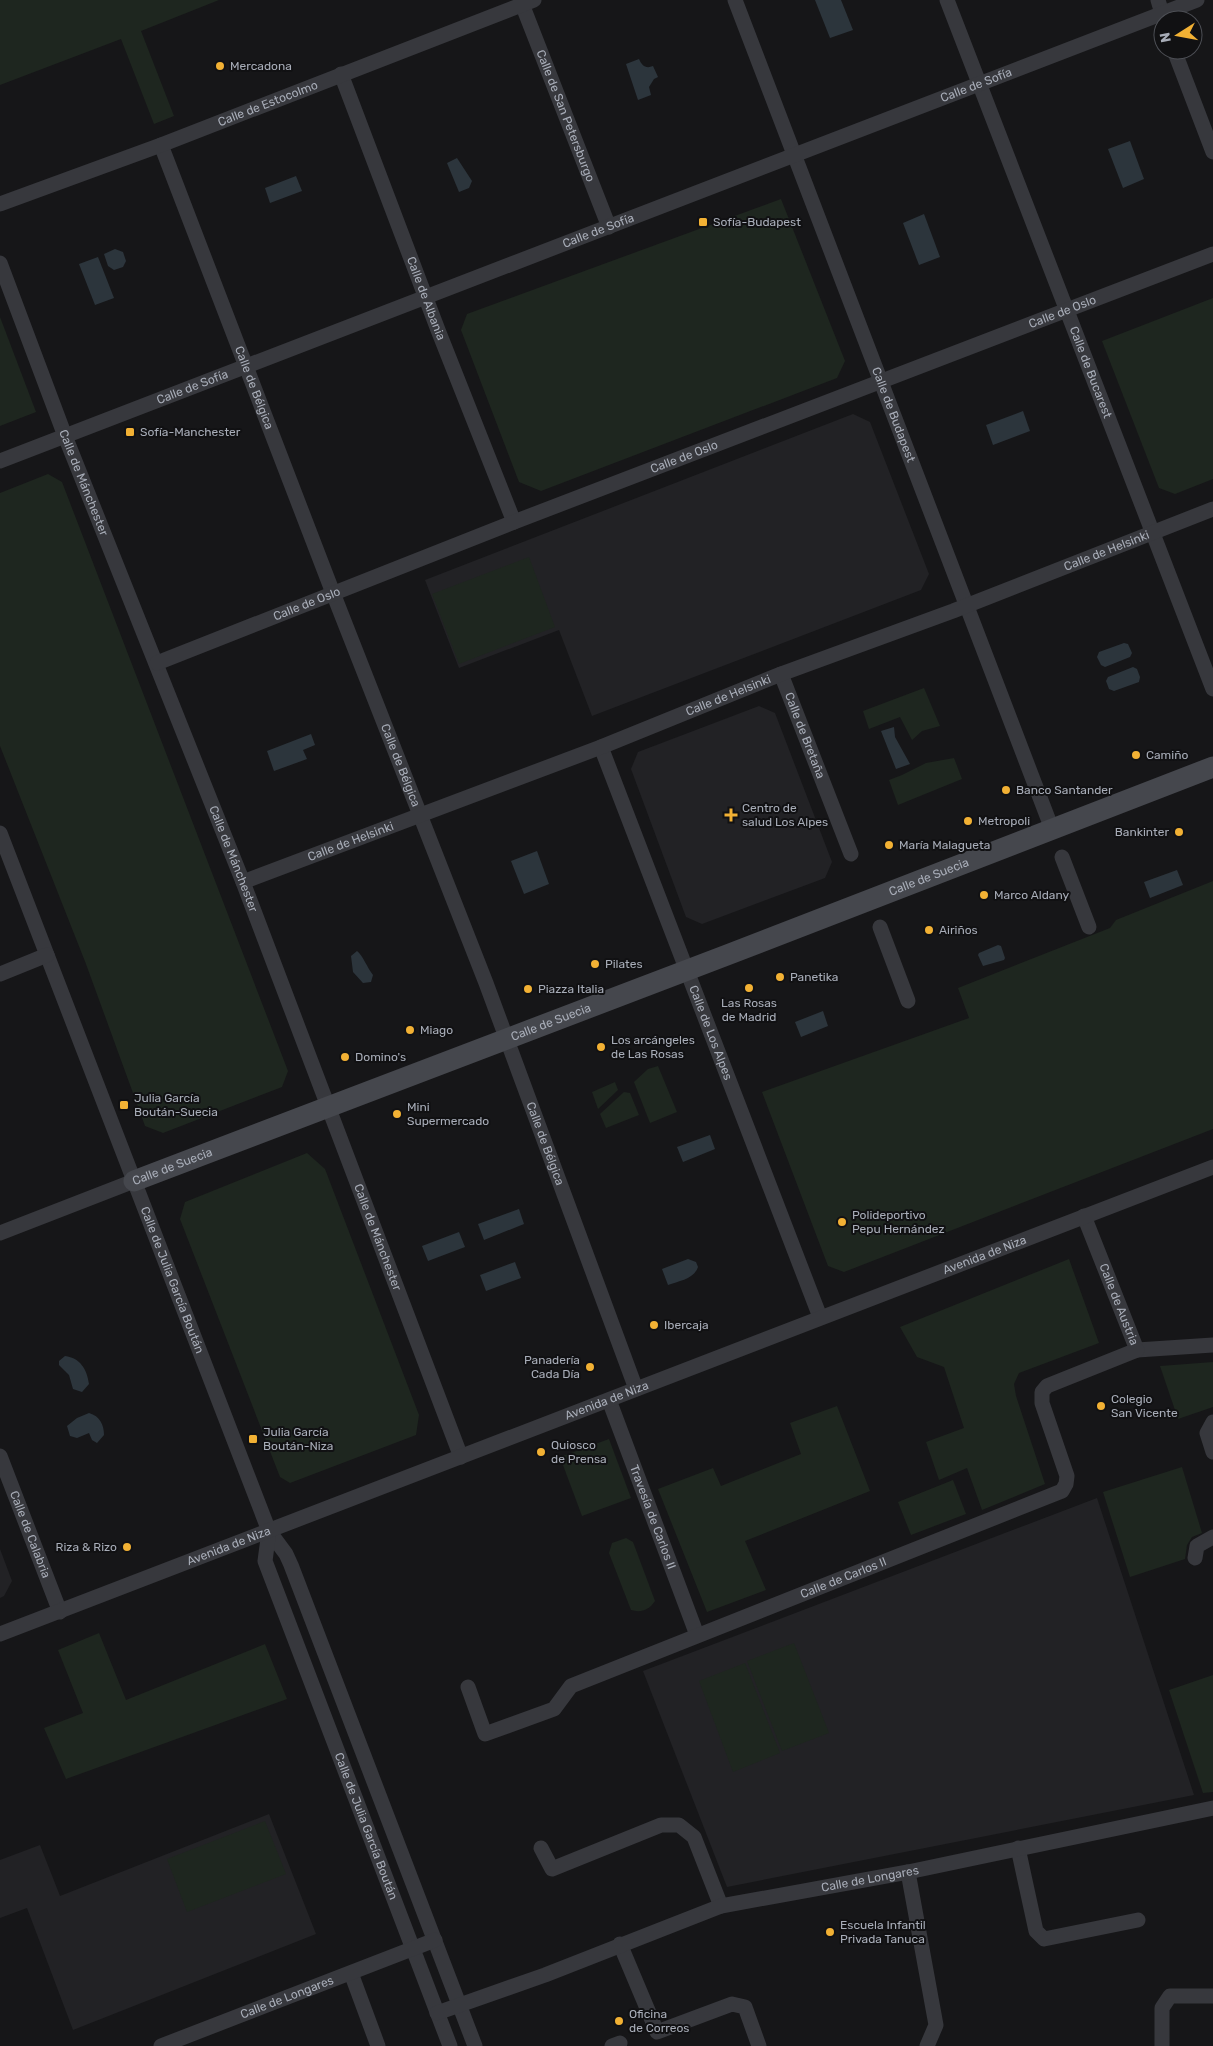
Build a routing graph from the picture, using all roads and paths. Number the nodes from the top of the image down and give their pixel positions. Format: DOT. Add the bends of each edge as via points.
graph roads {
  1 [pos="735,0"];
  2 [pos="947,0"];
  3 [pos="1197,0"];
  4 [pos="528,2"];
  5 [pos="1164,10"];
  6 [pos="1153,14"];
  7 [pos="1178,60"];
  8 [pos="341,74"];
  9 [pos="980,84"];
  10 [pos="160,145"];
  11 [pos="1213,152"];
  12 [pos="795,154"];
  13 [pos="0,204"];
  14 [pos="609,227"];
  15 [pos="1213,254"];
  16 [pos="0,263"];
  17 [pos="425,297"];
  18 [pos="1067,310"];
  19 [pos="246,366"];
  20 [pos="880,381"];
  21 [pos="65,436"];
  22 [pos="0,461"];
  23 [pos="1213,509"];
  24 [pos="514,522"];
  25 [pos="1153,532"];
  26 [pos="333,593"];
  27 [pos="966,606"];
  28 [pos="157,663"];
  29 [pos="781,674"];
  30 [pos="1213,689"];
  31 [pos="600,748"];
  32 [pos="1213,767"];
  33 [pos="421,816"];
  34 [pos="1052,830"];
  35 [pos="0,833"];
  36 [pos="851,854"];
  37 [pos="1062,856"];
  38 [pos="243,882"];
  39 [pos="880,927"];
  40 [pos="1089,927"];
  41 [pos="47,956"];
  42 [pos="687,970"];
  43 [pos="0,974"];
  44 [pos="908,1001"];
  45 [pos="506,1039"];
  46 [pos="329,1107"];
  47 [pos="1213,1167"];
  48 [pos="134,1181"];
  49 [pos="1084,1216"];
  50 [pos="0,1233"];
  51 [pos="820,1318"];
  52 [pos="1213,1345"];
  53 [pos="1136,1350"];
  54 [pos="636,1389"];
  55 [pos="609,1400"];
  56 [pos="1213,1422"];
  57 [pos="1213,1452"];
  58 [pos="0,1456"];
  59 [pos="460,1457"];
  60 [pos="269,1531"];
  61 [pos="1213,1537"];
  62 [pos="1195,1558"];
  63 [pos="60,1612"];
  64 [pos="0,1634"];
  65 [pos="697,1635"];
  66 [pos="468,1687"];
  67 [pos="341,1695"];
  68 [pos="318,1703"];
  69 [pos="1213,1808"];
  70 [pos="541,1848"];
  71 [pos="1018,1848"];
  72 [pos="908,1872"];
  73 [pos="721,1906"];
  74 [pos="1138,1920"];
  75 [pos="435,1940"];
  76 [pos="620,1944"];
  77 [pos="413,1949"];
  78 [pos="351,1973"];
  79 [pos="1213,1996"];
  80 [pos="459,2005"];
  81 [pos="437,2013"];
  82 [pos="161,2046"];
  83 [pos="378,2046"];
  84 [pos="450,2046"];
  85 [pos="475,2046"];
  86 [pos="759,2046"];
  87 [pos="927,2046"];
  88 [pos="1162,2046"];
  1 -- 12 [label="street, Calle de Budapest"];
  2 -- 9 [label="street, Calle de Bucarest"];
  3 -- 5 [label="street, Calle de Sofía"];
  4 -- 8 [label="street, Calle de Estocolmo"];
  4 -- 14 [label="street, Calle de San Petersburgo"];
  6 -- 9 [label="street, Calle de Sofía"];
  7 -- 11 [label="street"];
  8 -- 10 [label="street, Calle de Estocolmo"];
  8 -- 17 [label="street, Calle de Albania"];
  9 -- 12 [label="street, Calle de Sofía"];
  9 -- 18 [label="street, Calle de Bucarest"];
  10 -- 13 [label="street, Calle de Estocolmo"];
  10 -- 19 [label="street, Calle de Bélgica"];
  12 -- 14 [label="street, Calle de Sofía"];
  12 -- 20 [label="street, Calle de Budapest"];
  14 -- 17 [label="street, Calle de Sofía"];
  15 -- 18 [label="street, Calle de Oslo"];
  16 -- 21 [label="street, Calle de Mánchester"];
  17 -- 19 [label="street, Calle de Sofía"];
  17 -- 24 [label="street, Calle de Albania"];
  18 -- 20 [label="street, Calle de Oslo"];
  18 -- 25 [label="street, Calle de Bucarest"];
  19 -- 21 [label="street, Calle de Sofía"];
  19 -- 26 [label="street, Calle de Bélgica"];
  20 -- 24 [label="street, Calle de Oslo"];
  20 -- 27 [label="street, Calle de Budapest"];
  21 -- 22 [label="street, Calle de Sofía"];
  21 -- 28 [label="street, Calle de Mánchester"];
  23 -- 25 [label="street, Calle de Helsinki"];
  24 -- 26 [label="street, Calle de Oslo"];
  25 -- 27 [label="street, Calle de Helsinki"];
  25 -- 30 [label="street, Calle de Bucarest"];
  26 -- 28 [label="street, Calle de Oslo"];
  26 -- 33 [label="street, Calle de Bélgica"];
  27 -- 29 [label="street, Calle de Helsinki"];
  27 -- 34 [label="street, Calle de Budapest"];
  28 -- 38 [label="street, Calle de Mánchester"];
  29 -- 31 [label="street, Calle de Helsinki"];
  29 -- 36 [label="street, Calle de Bretaña"];
  31 -- 33 [label="street, Calle de Helsinki"];
  31 -- 42 [label="street, Calle de Los Alpes"];
  32 -- 34 [label="street, Calle de Suecia"];
  33 -- 38 [label="street, Calle de Helsinki"];
  33 -- 45 [label="street, Calle de Bélgica"];
  34 -- 42 [label="street, Calle de Suecia"];
  35 -- 41 [label="street, Calle de Julia García Boután"];
  37 -- 40 [label="street"];
  38 -- 46 [label="street, Calle de Mánchester"];
  39 -- 44 [label="street"];
  41 -- 43 [label="street"];
  41 -- 48 [label="street, Calle de Julia García Boután"];
  42 -- 45 [label="street, Calle de Suecia"];
  42 -- 51 [label="street, Calle de Los Alpes"];
  45 -- 46 [label="street, Calle de Suecia"];
  45 -- 54 [label="street, Calle de Bélgica"];
  46 -- 48 [label="street, Calle de Suecia"];
  46 -- 59 [label="street, Calle de Mánchester"];
  47 -- 49 [label="street, Avenida de Niza"];
  48 -- 50 [label="street, Calle de Suecia"];
  48 -- 60 [label="street, Calle de Julia García Boután"];
  49 -- 51 [label="street, Avenida de Niza"];
  49 -- 53 [label="street, Calle de Austria"];
  51 -- 54 [label="street, Avenida de Niza"];
  52 -- 53 [label="street, Calle de Austria"];
  53 -- 65 [label="street, Calle de Carlos II" via="1047,1386 1042,1392 1042,1403 1067,1476 1062,1491"];
  54 -- 55 [label="street, Avenida de Niza"];
  55 -- 59 [label="street, Avenida de Niza"];
  55 -- 65 [label="street, Travesía de Carlos II"];
  56 -- 57 [label="street" via="1207,1432"];
  58 -- 63 [label="street, Calle de Calabria"];
  59 -- 60 [label="street, Avenida de Niza"];
  60 -- 63 [label="street, Avenida de Niza"];
  60 -- 67 [label="street, Calle de Julia García Boután" via="286,1554"];
  60 -- 68 [label="street, Calle de Julia García Boután" via="265,1561"];
  61 -- 62 [label="street" via="1197,1546"];
  63 -- 64 [label="street, Avenida de Niza"];
  65 -- 66 [label="street, Calle de Carlos II" via="571,1686 554,1709 485,1734"];
  67 -- 68 [label="street"];
  67 -- 75 [label="street, Calle de Julia García Boután"];
  68 -- 77 [label="street, Calle de Julia García Boután"];
  69 -- 71 [label="street, Calle de Longares"];
  70 -- 73 [label="street" via="552,1869 661,1825 679,1825 694,1837"];
  71 -- 72 [label="street, Calle de Longares"];
  71 -- 74 [label="street" via="1036,1931 1044,1939"];
  72 -- 73 [label="street, Calle de Longares"];
  72 -- 87 [label="street" via="936,2025"];
  73 -- 76 [label="street, Calle de Longares"];
  75 -- 77 [label="street"];
  75 -- 80 [label="street, Calle de Julia García Boután"];
  76 -- 80 [label="street, Calle de Longares"];
  76 -- 86 [label="street" via="656,2032 732,2004 745,2007"];
  77 -- 78 [label="street, Calle de Longares"];
  77 -- 81 [label="street, Calle de Julia García Boután"];
  78 -- 82 [label="street, Calle de Longares"];
  78 -- 83 [label="street"];
  79 -- 88 [label="street" via="1170,1996 1162,2008"];
  80 -- 81 [label="street"];
  80 -- 85 [label="street, Calle de Julia García Boután"];
  81 -- 84 [label="street, Calle de Julia García Boután"];
}
